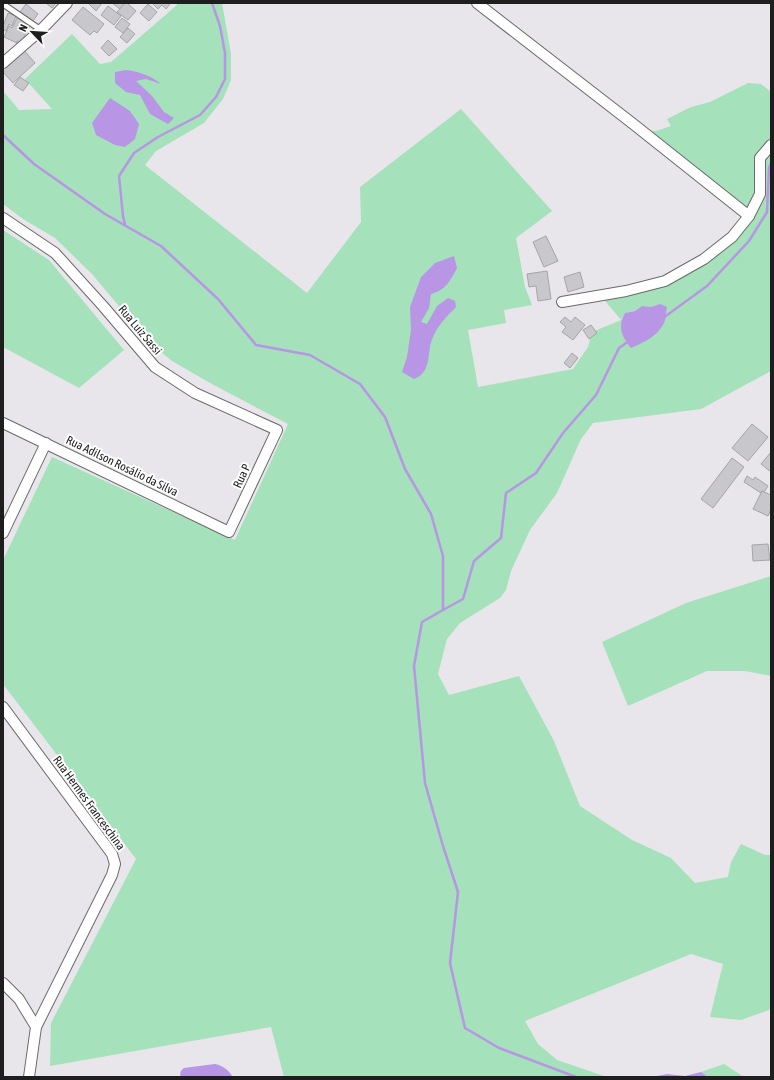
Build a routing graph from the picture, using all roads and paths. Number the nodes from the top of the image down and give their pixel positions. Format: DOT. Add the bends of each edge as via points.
graph roads {
  1 [pos="67,3"];
  2 [pos="477,3"];
  3 [pos="3,4"];
  4 [pos="40,30"];
  5 [pos="3,63"];
  6 [pos="771,145"];
  7 [pos="749,216"];
  8 [pos="3,218"];
  9 [pos="562,302"];
  10 [pos="3,423"];
  11 [pos="277,430"];
  12 [pos="46,443"];
  13 [pos="229,532"];
  14 [pos="3,533"];
  15 [pos="3,707"];
  16 [pos="3,983"];
  17 [pos="36,1027"];
  18 [pos="29,1077"];
  1 -- 4 [label="street"];
  2 -- 7 [label="street"];
  3 -- 4 [label="lane"];
  4 -- 5 [label="street"];
  6 -- 7 [label="street" via="760,158 760,194"];
  7 -- 9 [label="street" via="732,237 704,260 665,281 626,291"];
  8 -- 11 [label="street, Rua Luiz Sassi" via="55,253 155,367 195,393"];
  10 -- 12 [label="street, Rua Adilson Rosálio da Silva"];
  11 -- 13 [label="street, Rua P"];
  12 -- 13 [label="street, Rua Adilson Rosálio da Silva"];
  12 -- 14 [label="street"];
  15 -- 17 [label="street, Rua Hermes Franceschina" via="112,854 115,864"];
  16 -- 17 [label="street" via="19,999"];
  17 -- 18 [label="street, Rua Hermes Franceschina"];
}
